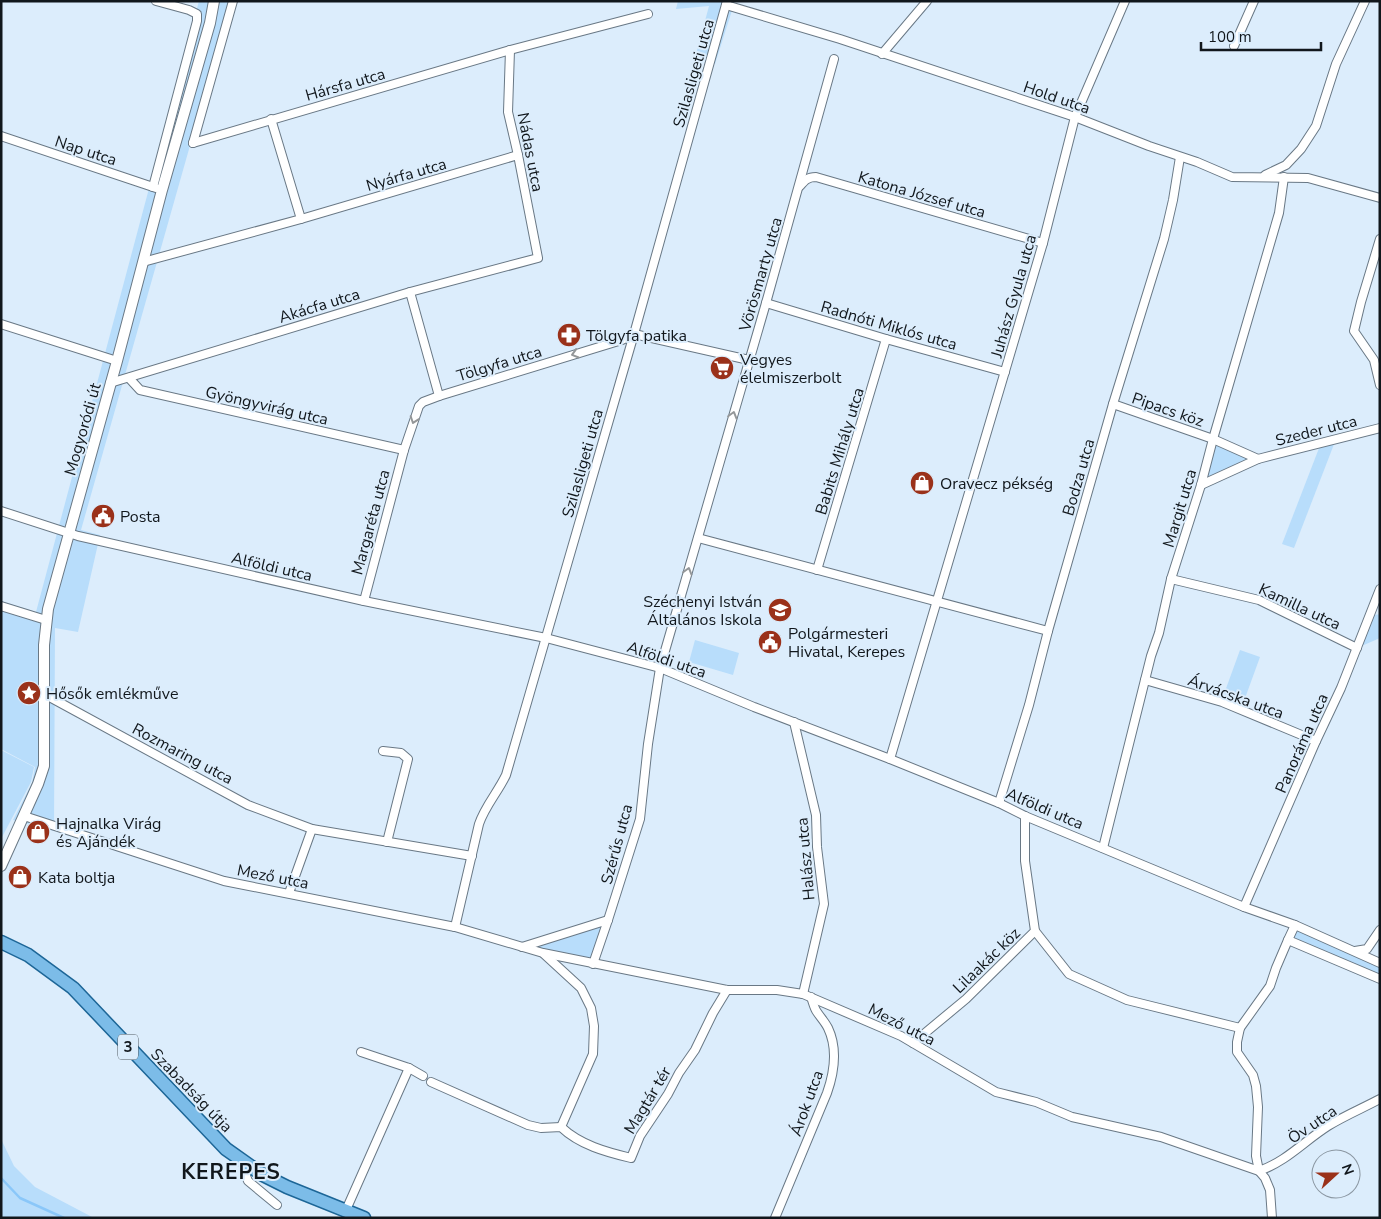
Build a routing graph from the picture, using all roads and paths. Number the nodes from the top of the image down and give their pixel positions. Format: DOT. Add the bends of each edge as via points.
graph roads {
  1 [pos="156,1"];
  2 [pos="214,1"];
  3 [pos="233,1"];
  4 [pos="927,1"];
  5 [pos="1125,1"];
  6 [pos="1254,1"];
  7 [pos="1365,1"];
  8 [pos="726,3"];
  9 [pos="648,14"];
  10 [pos="1234,46"];
  11 [pos="510,50"];
  12 [pos="882,54"];
  13 [pos="834,59"];
  14 [pos="1075,117"];
  15 [pos="271,119"];
  16 [pos="1,136"];
  17 [pos="518,155"];
  18 [pos="1180,157"];
  19 [pos="1260,177"];
  20 [pos="1284,177"];
  21 [pos="158,188"];
  22 [pos="798,188"];
  23 [pos="1380,198"];
  24 [pos="301,219"];
  25 [pos="1380,239"];
  26 [pos="1043,243"];
  27 [pos="538,258"];
  28 [pos="143,262"];
  29 [pos="410,292"];
  30 [pos="766,303"];
  31 [pos="1,324"];
  32 [pos="634,334"];
  33 [pos="886,339"];
  34 [pos="749,360"];
  35 [pos="117,361"];
  36 [pos="1004,372"];
  37 [pos="129,378"];
  38 [pos="110,383"];
  39 [pos="1380,385"];
  40 [pos="439,396"];
  41 [pos="1113,404"];
  42 [pos="1380,428"];
  43 [pos="1213,439"];
  44 [pos="404,450"];
  45 [pos="1258,459"];
  46 [pos="1201,485"];
  47 [pos="1,511"];
  48 [pos="68,533"];
  49 [pos="698,538"];
  50 [pos="818,570"];
  51 [pos="1171,578"];
  52 [pos="1380,589"];
  53 [pos="364,601"];
  54 [pos="936,602"];
  55 [pos="1,606"];
  56 [pos="46,620"];
  57 [pos="1048,631"];
  58 [pos="546,638"];
  59 [pos="1357,648"];
  60 [pos="660,668"];
  61 [pos="1145,680"];
  62 [pos="44,694"];
  63 [pos="794,722"];
  64 [pos="1316,741"];
  65 [pos="383,751"];
  66 [pos="890,759"];
  67 [pos="998,803"];
  68 [pos="24,816"];
  69 [pos="1026,816"];
  70 [pos="312,829"];
  71 [pos="388,842"];
  72 [pos="1103,848"];
  73 [pos="472,856"];
  74 [pos="1,866"];
  75 [pos="289,893"];
  76 [pos="1244,907"];
  77 [pos="608,920"];
  78 [pos="1295,925"];
  79 [pos="455,927"];
  80 [pos="1380,930"];
  81 [pos="1035,931"];
  82 [pos="1288,940"];
  83 [pos="1,942"];
  84 [pos="522,947"];
  85 [pos="1355,951"];
  86 [pos="543,953"];
  87 [pos="1380,963"];
  88 [pos="593,964"];
  89 [pos="1380,979"];
  90 [pos="727,990"];
  91 [pos="803,994"];
  92 [pos="811,998"];
  93 [pos="1240,1028"];
  94 [pos="913,1043"];
  95 [pos="361,1052"];
  96 [pos="409,1068"];
  97 [pos="423,1076"];
  98 [pos="431,1082"];
  99 [pos="1380,1099"];
  100 [pos="561,1127"];
  101 [pos="246,1164"];
  102 [pos="1259,1170"];
  103 [pos="277,1205"];
  104 [pos="346,1210"];
  105 [pos="364,1218"];
  106 [pos="775,1218"];
  107 [pos="1272,1218"];
  1 -- 21 [label="street, Mogyoródi út" via="197,14"];
  2 -- 21 [label="street, Mogyoródi út"];
  3 -- 15 [label="street, Hársfa utca" via="193,143"];
  4 -- 12 [label="street"];
  5 -- 14 [label="street, Juhász Gyula utca"];
  6 -- 10 [label="street"];
  7 -- 19 [label="street" via="1336,64 1316,126 1286,166"];
  8 -- 12 [label="street, Hold utca"];
  8 -- 32 [label="street, Szilasligeti utca"];
  9 -- 11 [label="street, Hársfa utca"];
  11 -- 15 [label="street, Hársfa utca"];
  11 -- 17 [label="street, Nádas utca" via="508,112"];
  12 -- 14 [label="street, Hold utca"];
  13 -- 22 [label="street, Vörösmarty utca"];
  14 -- 18 [label="street, Hold utca"];
  14 -- 26 [label="street, Juhász Gyula utca"];
  15 -- 24 [label="street"];
  16 -- 21 [label="street, Nap utca"];
  17 -- 24 [label="street, Nyárfa utca"];
  17 -- 27 [label="street, Nádas utca"];
  18 -- 19 [label="street, Hold utca" via="1232,177"];
  18 -- 41 [label="street, Bodza utca" via="1164,239"];
  19 -- 20 [label="street, Hold utca"];
  20 -- 23 [label="street, Hold utca" via="1308,178"];
  20 -- 43 [label="street, Margit utca" via="1279,213"];
  21 -- 28 [label="street, Mogyoródi út"];
  22 -- 26 [label="street, Katona József utca" via="804,180 816,177"];
  22 -- 30 [label="street, Vörösmarty utca"];
  24 -- 28 [label="street, Nyárfa utca"];
  25 -- 39 [label="street" via="1354,331 1374,360"];
  26 -- 36 [label="street, Juhász Gyula utca"];
  27 -- 29 [label="street, Akácfa utca"];
  28 -- 35 [label="street, Mogyoródi út"];
  29 -- 37 [label="street, Akácfa utca"];
  29 -- 40 [label="street"];
  30 -- 33 [label="street, Radnóti Miklós utca"];
  30 -- 34 [label="street, Vörösmarty utca"];
  31 -- 35 [label="street"];
  32 -- 34 [label="street"];
  32 -- 40 [label="street, Tölgyfa utca, one-way"];
  32 -- 58 [label="street, Szilasligeti utca"];
  33 -- 36 [label="street, Radnóti Miklós utca"];
  33 -- 50 [label="street, Babits Mihály utca"];
  49 -- 34 [label="street, Vörösmarty utca, one-way"];
  35 -- 38 [label="street, Mogyoródi út"];
  36 -- 54 [label="street, Juhász Gyula utca"];
  37 -- 38 [label="street, Akácfa utca"];
  37 -- 44 [label="street, Gyöngyvirág utca" via="140,390"];
  38 -- 48 [label="street, Mogyoródi út"];
  40 -- 44 [label="street, Tölgyfa utca, one-way" via="419,406"];
  41 -- 43 [label="street, Pipacs köz"];
  41 -- 57 [label="street, Bodza utca"];
  42 -- 45 [label="street, Szeder utca"];
  43 -- 45 [label="street, Szeder utca"];
  43 -- 46 [label="street, Margit utca"];
  44 -- 53 [label="street, Margaréta utca"];
  45 -- 46 [label="street, Szeder utca"];
  46 -- 51 [label="street, Margit utca"];
  47 -- 48 [label="street, Alföldi utca"];
  48 -- 53 [label="street, Alföldi utca"];
  48 -- 56 [label="street, Mogyoródi út"];
  49 -- 50 [label="street"];
  60 -- 49 [label="street, Vörösmarty utca, one-way"];
  50 -- 54 [label="street"];
  51 -- 59 [label="street, Kamilla utca" via="1259,600"];
  51 -- 61 [label="street, Margit utca"];
  52 -- 59 [label="street, Panoráma utca"];
  53 -- 58 [label="street, Alföldi utca"];
  54 -- 57 [label="street"];
  54 -- 66 [label="street, Juhász Gyula utca"];
  55 -- 56 [label="street"];
  56 -- 62 [label="street, Mogyoródi út"];
  57 -- 67 [label="street, Bodza utca"];
  58 -- 60 [label="street, Alföldi utca"];
  58 -- 73 [label="street, Szilasligeti utca" via="506,775 483,813"];
  59 -- 64 [label="street, Panoráma utca"];
  60 -- 63 [label="street, Alföldi utca"];
  60 -- 77 [label="street, Szérűs utca" via="640,819"];
  61 -- 64 [label="street, Árvácska utca" via="1222,702"];
  61 -- 72 [label="street, Margit utca"];
  62 -- 68 [label="street, Mogyoródi út" via="44,766"];
  62 -- 70 [label="street, Rozmaring utca" via="248,804"];
  63 -- 66 [label="street, Alföldi utca"];
  63 -- 91 [label="street, Halász utca" via="816,815 824,904"];
  64 -- 76 [label="street, Panoráma utca"];
  65 -- 71 [label="street" via="400,753 408,759"];
  66 -- 67 [label="street, Alföldi utca"];
  67 -- 69 [label="street, Alföldi utca"];
  68 -- 74 [label="street, Mogyoródi út"];
  68 -- 75 [label="street, Mező utca" via="224,881"];
  69 -- 72 [label="street, Alföldi utca"];
  69 -- 81 [label="street, Lilaakác köz" via="1025,861"];
  70 -- 71 [label="street, Rozmaring utca"];
  70 -- 75 [label="street"];
  71 -- 73 [label="street, Rozmaring utca"];
  72 -- 76 [label="street, Alföldi utca"];
  73 -- 79 [label="street, Szilasligeti utca"];
  75 -- 79 [label="street, Mező utca"];
  76 -- 78 [label="street, Alföldi utca"];
  77 -- 84 [label="street"];
  77 -- 88 [label="street, Szérűs utca"];
  78 -- 82 [label="street"];
  78 -- 85 [label="street, Alföldi utca"];
  79 -- 84 [label="street, Mező utca"];
  80 -- 85 [label="street" via="1367,948"];
  81 -- 93 [label="street" via="1069,974 1127,1000"];
  81 -- 94 [label="street, Lilaakác köz" via="966,999"];
  82 -- 89 [label="street"];
  82 -- 93 [label="street" via="1270,986"];
  83 -- 101 [label="main road, Szabadság útja / 3" via="28,954 73,988 226,1149"];
  84 -- 86 [label="street, Mező utca"];
  85 -- 87 [label="street, Alföldi utca"];
  86 -- 88 [label="street, Mező utca"];
  86 -- 100 [label="street" via="581,988 591,1008 594,1026 593,1054"];
  88 -- 90 [label="street, Mező utca"];
  90 -- 91 [label="street, Mező utca" via="777,990"];
  90 -- 100 [label="street, Magtár tér" via="695,1050 640,1136 631,1158 592,1146 569,1135"];
  91 -- 92 [label="street, Mező utca"];
  92 -- 94 [label="street, Mező utca"];
  92 -- 106 [label="street, Árok utca" via="831,1036 834,1056 832,1078"];
  93 -- 102 [label="street" via="1238,1052 1256,1086"];
  94 -- 102 [label="street, Mező utca" via="996,1092 1036,1102 1072,1117 1161,1137"];
  95 -- 96 [label="street"];
  96 -- 97 [label="street"];
  96 -- 104 [label="street"];
  98 -- 100 [label="street" via="528,1125"];
  99 -- 102 [label="street, Öv utca" via="1328,1126 1293,1153"];
  101 -- 103 [label="street" via="248,1181"];
  101 -- 104 [label="main road, Szabadság útja / 3" via="288,1187"];
  102 -- 107 [label="street" via="1270,1190"];
  104 -- 105 [label="main road, Szabadság útja / 3"];
}
